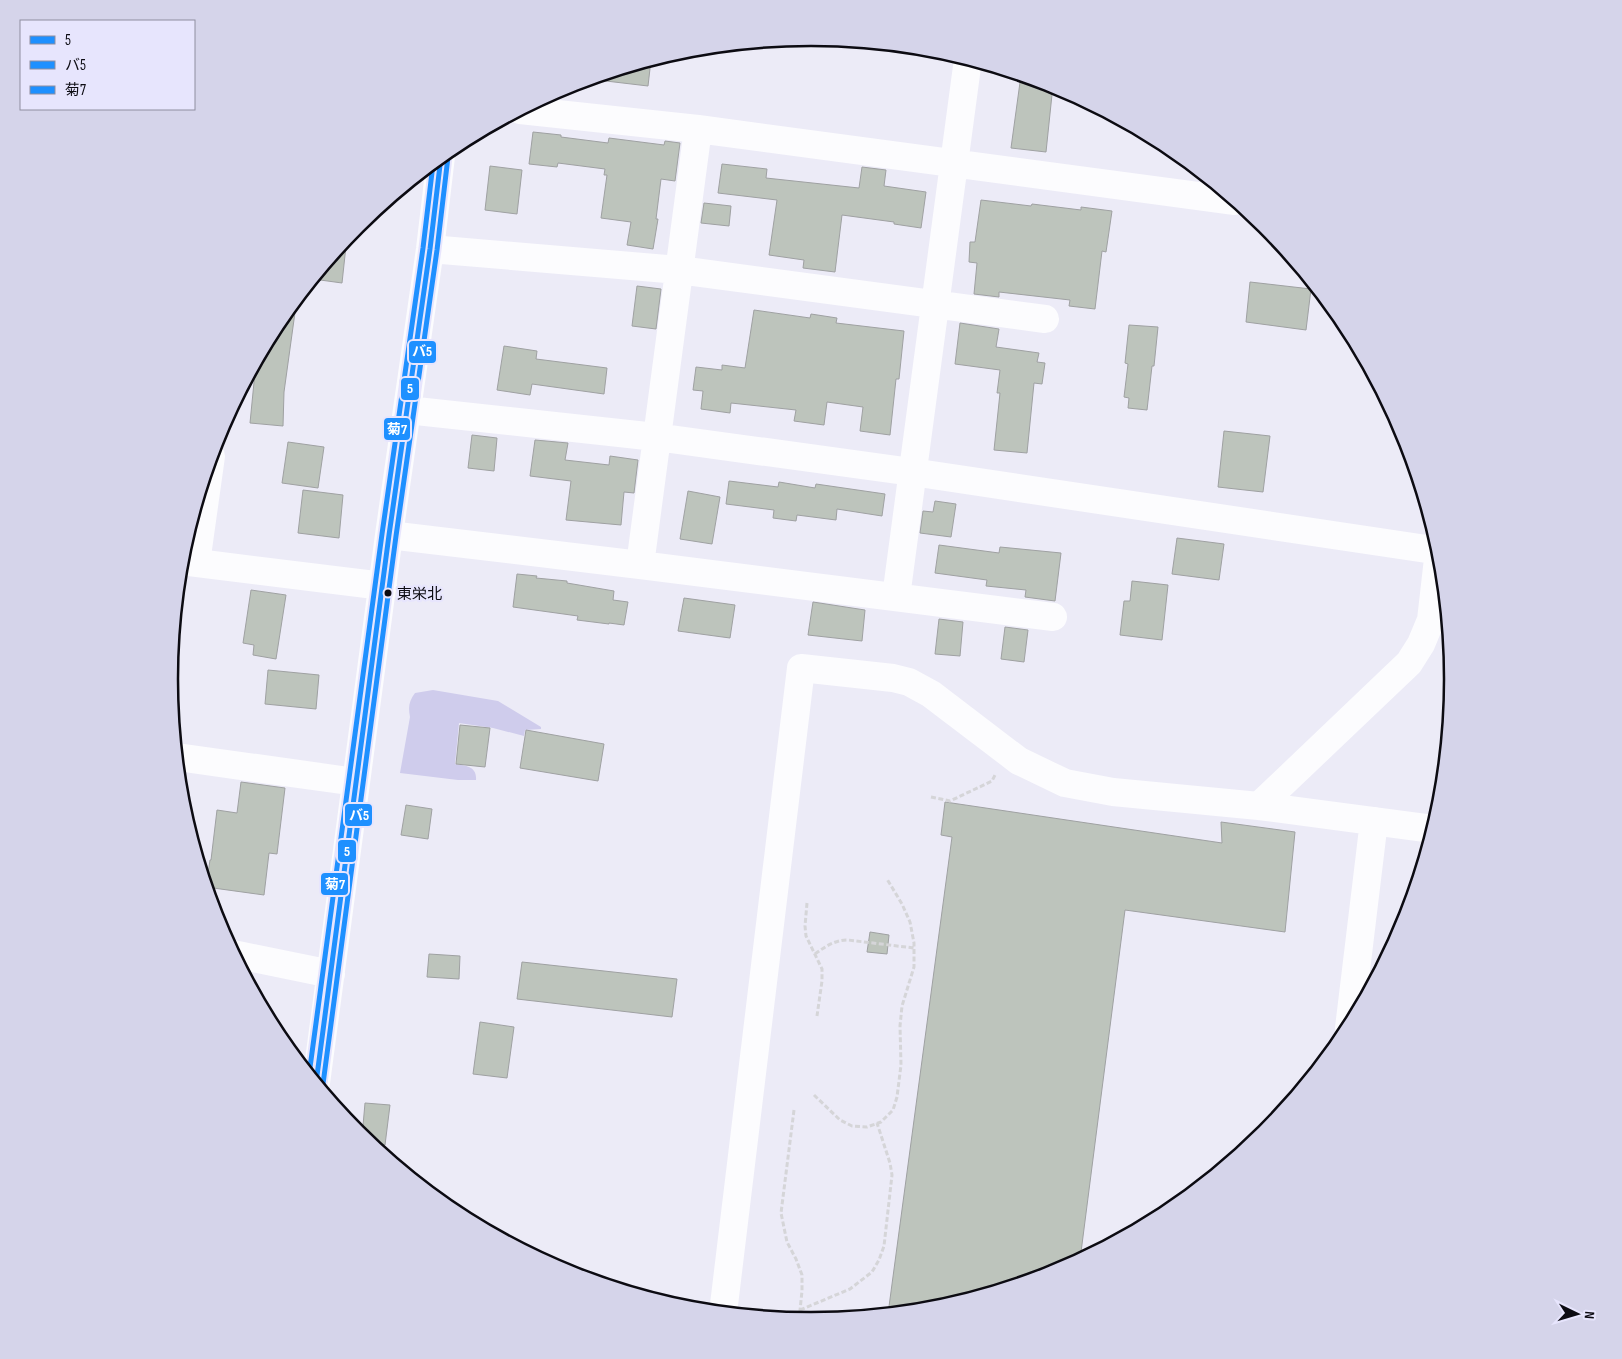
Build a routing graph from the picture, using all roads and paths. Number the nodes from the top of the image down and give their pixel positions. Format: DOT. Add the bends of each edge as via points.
graph roads {
  1 [pos="967,66"];
  2 [pos="532,111"];
  3 [pos="698,129"];
  4 [pos="954,163"];
  5 [pos="434,171"];
  6 [pos="1225,200"];
  7 [pos="430,249"];
  8 [pos="680,270"];
  9 [pos="934,304"];
  10 [pos="1045,319"];
  11 [pos="407,410"];
  12 [pos="656,437"];
  13 [pos="912,472"];
  14 [pos="389,535"];
  15 [pos="1430,549"];
  16 [pos="188,562"];
  17 [pos="640,564"];
  18 [pos="1436,578"];
  19 [pos="382,586"];
  20 [pos="896,597"];
  21 [pos="1053,616"];
  22 [pos="1010,755"];
  23 [pos="183,758"];
  24 [pos="356,782"];
  25 [pos="931,797"];
  26 [pos="1259,806"];
  27 [pos="1374,821"];
  28 [pos="1427,827"];
  29 [pos="887,880"];
  30 [pos="807,903"];
  31 [pos="914,948"];
  32 [pos="815,954"];
  33 [pos="241,956"];
  34 [pos="331,974"];
  35 [pos="1351,1009"];
  36 [pos="816,1016"];
  37 [pos="317,1075"];
  38 [pos="814,1095"];
  39 [pos="794,1110"];
  40 [pos="877,1123"];
  41 [pos="724,1306"];
  42 [pos="800,1310"];
  1 -- 4 [label="street"];
  2 -- 3 [label="street"];
  3 -- 4 [label="street"];
  3 -- 8 [label="street"];
  4 -- 6 [label="street"];
  4 -- 9 [label="street"];
  5 -- 7 [label="street"];
  7 -- 8 [label="street"];
  7 -- 11 [label="street"];
  8 -- 9 [label="street"];
  8 -- 12 [label="street"];
  9 -- 10 [label="street"];
  9 -- 13 [label="street"];
  11 -- 12 [label="street"];
  11 -- 14 [label="street"];
  12 -- 13 [label="street"];
  12 -- 17 [label="street"];
  13 -- 15 [label="street"];
  13 -- 20 [label="street"];
  14 -- 17 [label="street"];
  14 -- 19 [label="street"];
  16 -- 19 [label="street"];
  17 -- 20 [label="street"];
  18 -- 26 [label="street" via="1431,620 1409,663"];
  19 -- 24 [label="street"];
  20 -- 21 [label="street"];
  22 -- 25 [label="path" via="992,781 950,800"];
  22 -- 26 [label="street" via="1074,785 1113,792"];
  22 -- 41 [label="street" via="930,694 909,682 801,668"];
  23 -- 24 [label="street"];
  24 -- 34 [label="street"];
  26 -- 27 [label="street"];
  27 -- 28 [label="street"];
  27 -- 35 [label="street"];
  29 -- 31 [label="path" via="910,922"];
  30 -- 32 [label="path" via="806,936"];
  31 -- 32 [label="path" via="838,940"];
  31 -- 40 [label="path" via="914,967 902,1006 897,1097 893,1110"];
  32 -- 36 [label="path" via="822,969"];
  33 -- 34 [label="street"];
  34 -- 37 [label="street"];
  38 -- 40 [label="path" via="840,1120 852,1126 867,1127"];
  39 -- 42 [label="path" via="781,1213 788,1242 802,1275"];
  40 -- 42 [label="path" via="892,1175 884,1246 879,1260 872,1272 850,1289"];
}
